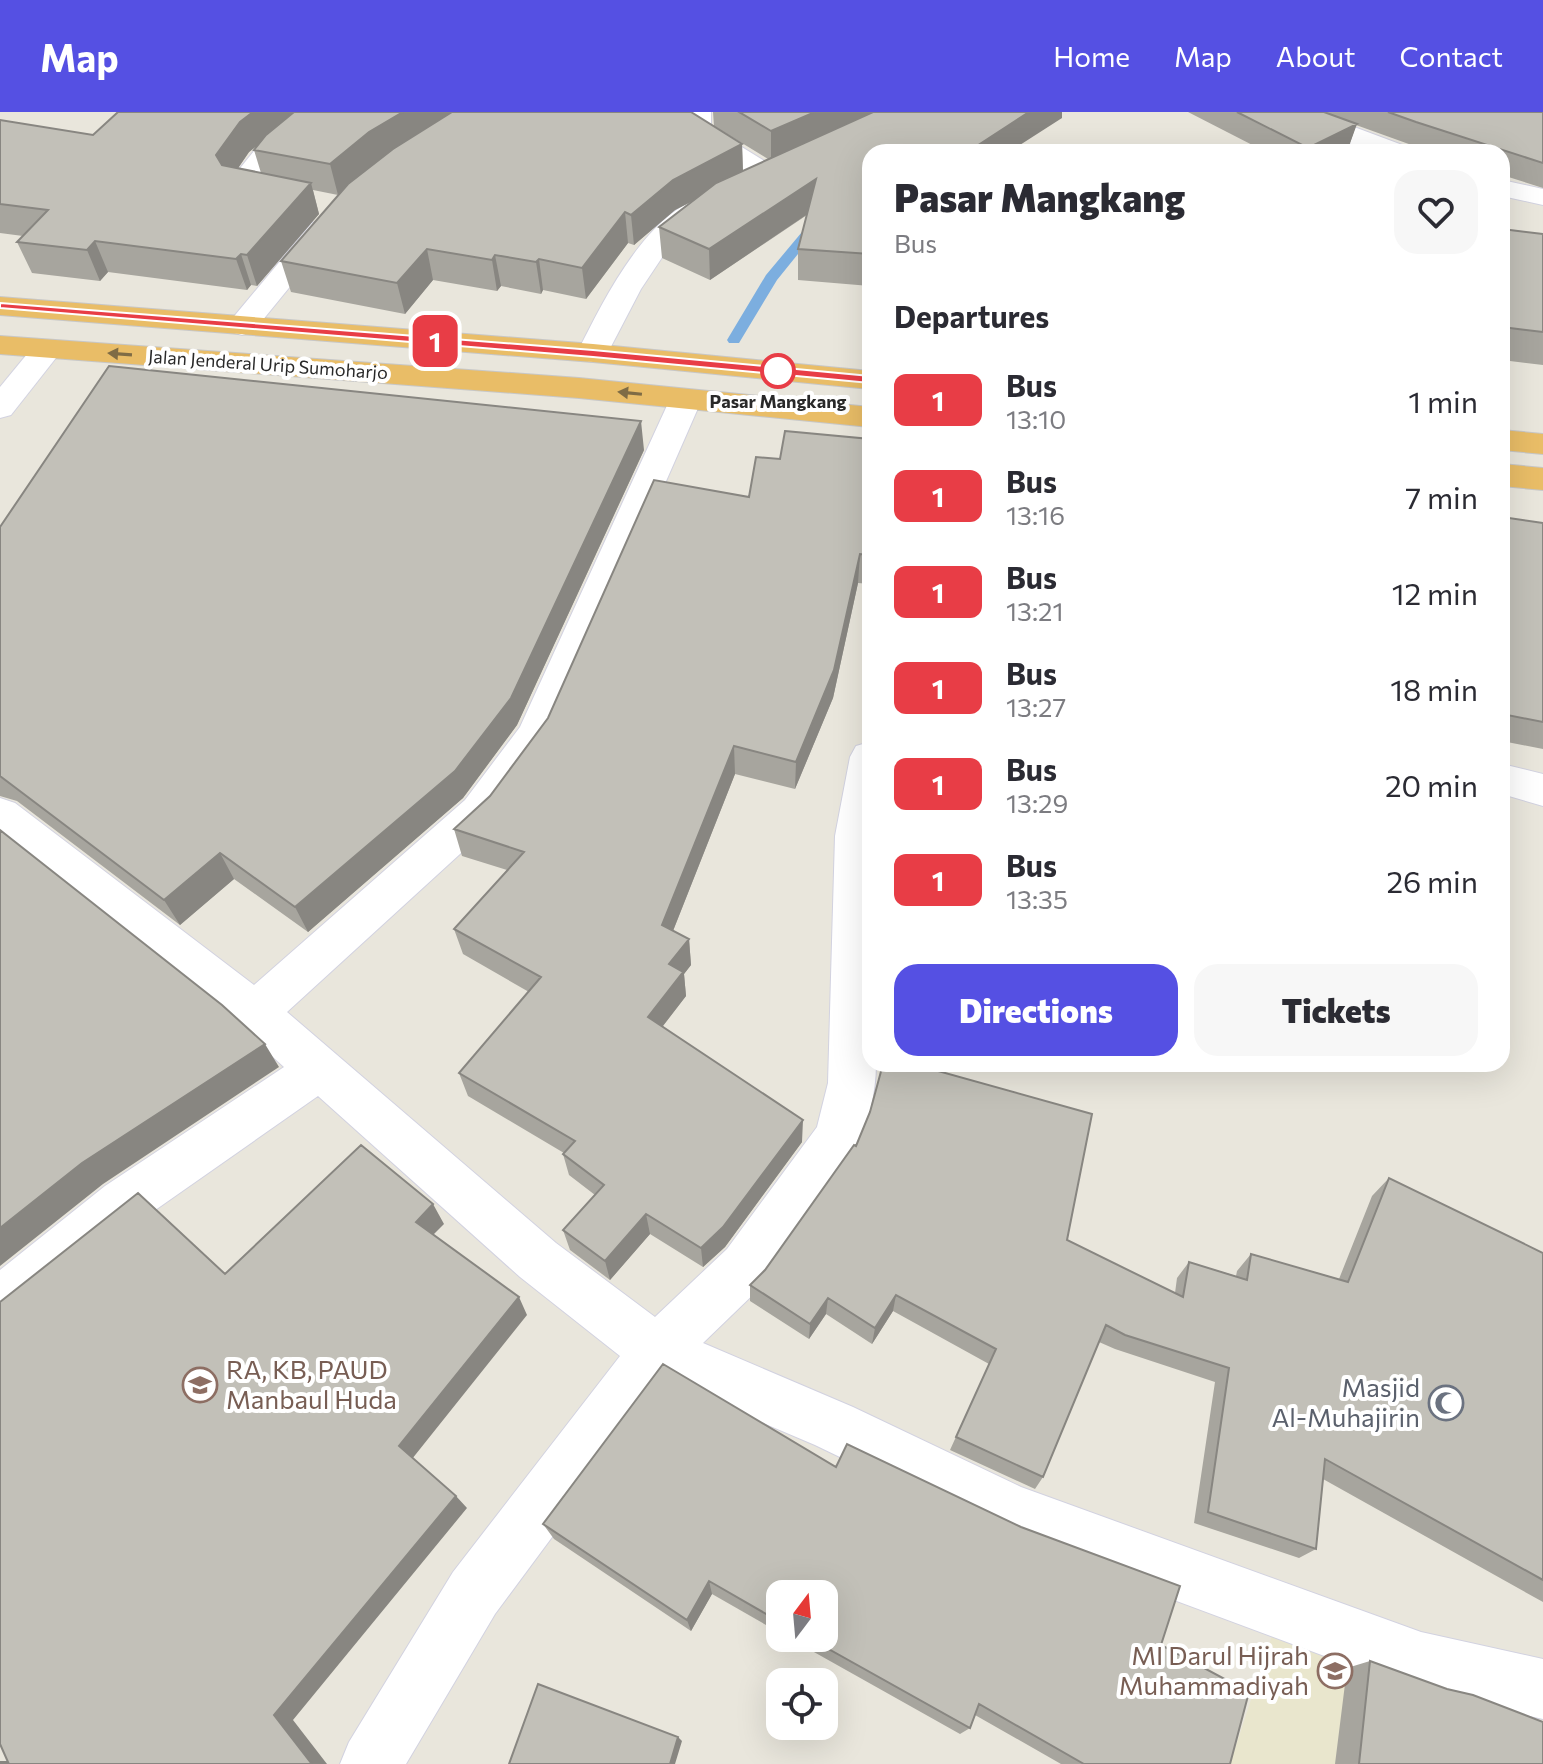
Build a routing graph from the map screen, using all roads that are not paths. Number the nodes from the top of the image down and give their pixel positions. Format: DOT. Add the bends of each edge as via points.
graph roads {
  1 [pos="322,112"];
  2 [pos="1291,112"];
  3 [pos="691,127"];
  4 [pos="1375,144"];
  5 [pos="798,163"];
  6 [pos="769,176"];
  7 [pos="1510,190"];
  8 [pos="1543,197"];
  9 [pos="0,306"];
  10 [pos="242,326"];
  11 [pos="0,345"];
  12 [pos="48,349"];
  13 [pos="593,353"];
  14 [pos="862,379"];
  15 [pos="686,399"];
  16 [pos="0,408"];
  17 [pos="862,416"];
  18 [pos="1510,441"];
  19 [pos="1543,444"];
  20 [pos="1510,476"];
  21 [pos="1543,479"];
  22 [pos="1510,781"];
  23 [pos="1543,790"];
  24 [pos="862,802"];
  25 [pos="0,814"];
  26 [pos="255,1012"];
  27 [pos="319,1069"];
  28 [pos="0,1303"];
  29 [pos="657,1351"];
  30 [pos="1543,1689"];
  31 [pos="371,1764"];
  1 -- 10 [label="street" via="243,181 251,191 336,206"];
  2 -- 4 [label="street"];
  3 -- 6 [label="street"];
  5 -- 6 [label="street"];
  6 -- 13 [label="street" via="705,205 649,250"];
  7 -- 8 [label="street"];
  9 -- 10 [label="highway"];
  10 -- 13 [label="highway"];
  11 -- 12 [label="highway, Jalan Jenderal Urip Sumoharjo"];
  15 -- 12 [label="highway, Jalan Jenderal Urip Sumoharjo, one-way"];
  12 -- 16 [label="street"];
  13 -- 14 [label="highway"];
  15 -- 17 [label="highway, Jalan Jenderal Urip Sumoharjo"];
  15 -- 26 [label="street" via="537,734 480,811"];
  18 -- 19 [label="highway"];
  20 -- 21 [label="highway"];
  22 -- 23 [label="street"];
  24 -- 29 [label="street" via="856,836 852,1083 839,1136 745,1267"];
  25 -- 26 [label="street"];
  26 -- 27 [label="street"];
  27 -- 28 [label="street" via="123,1203"];
  27 -- 29 [label="street" via="538,1260"];
  29 -- 30 [label="street" via="834,1426 1010,1511 1421,1662"];
  29 -- 31 [label="street" via="474,1593"];
}
